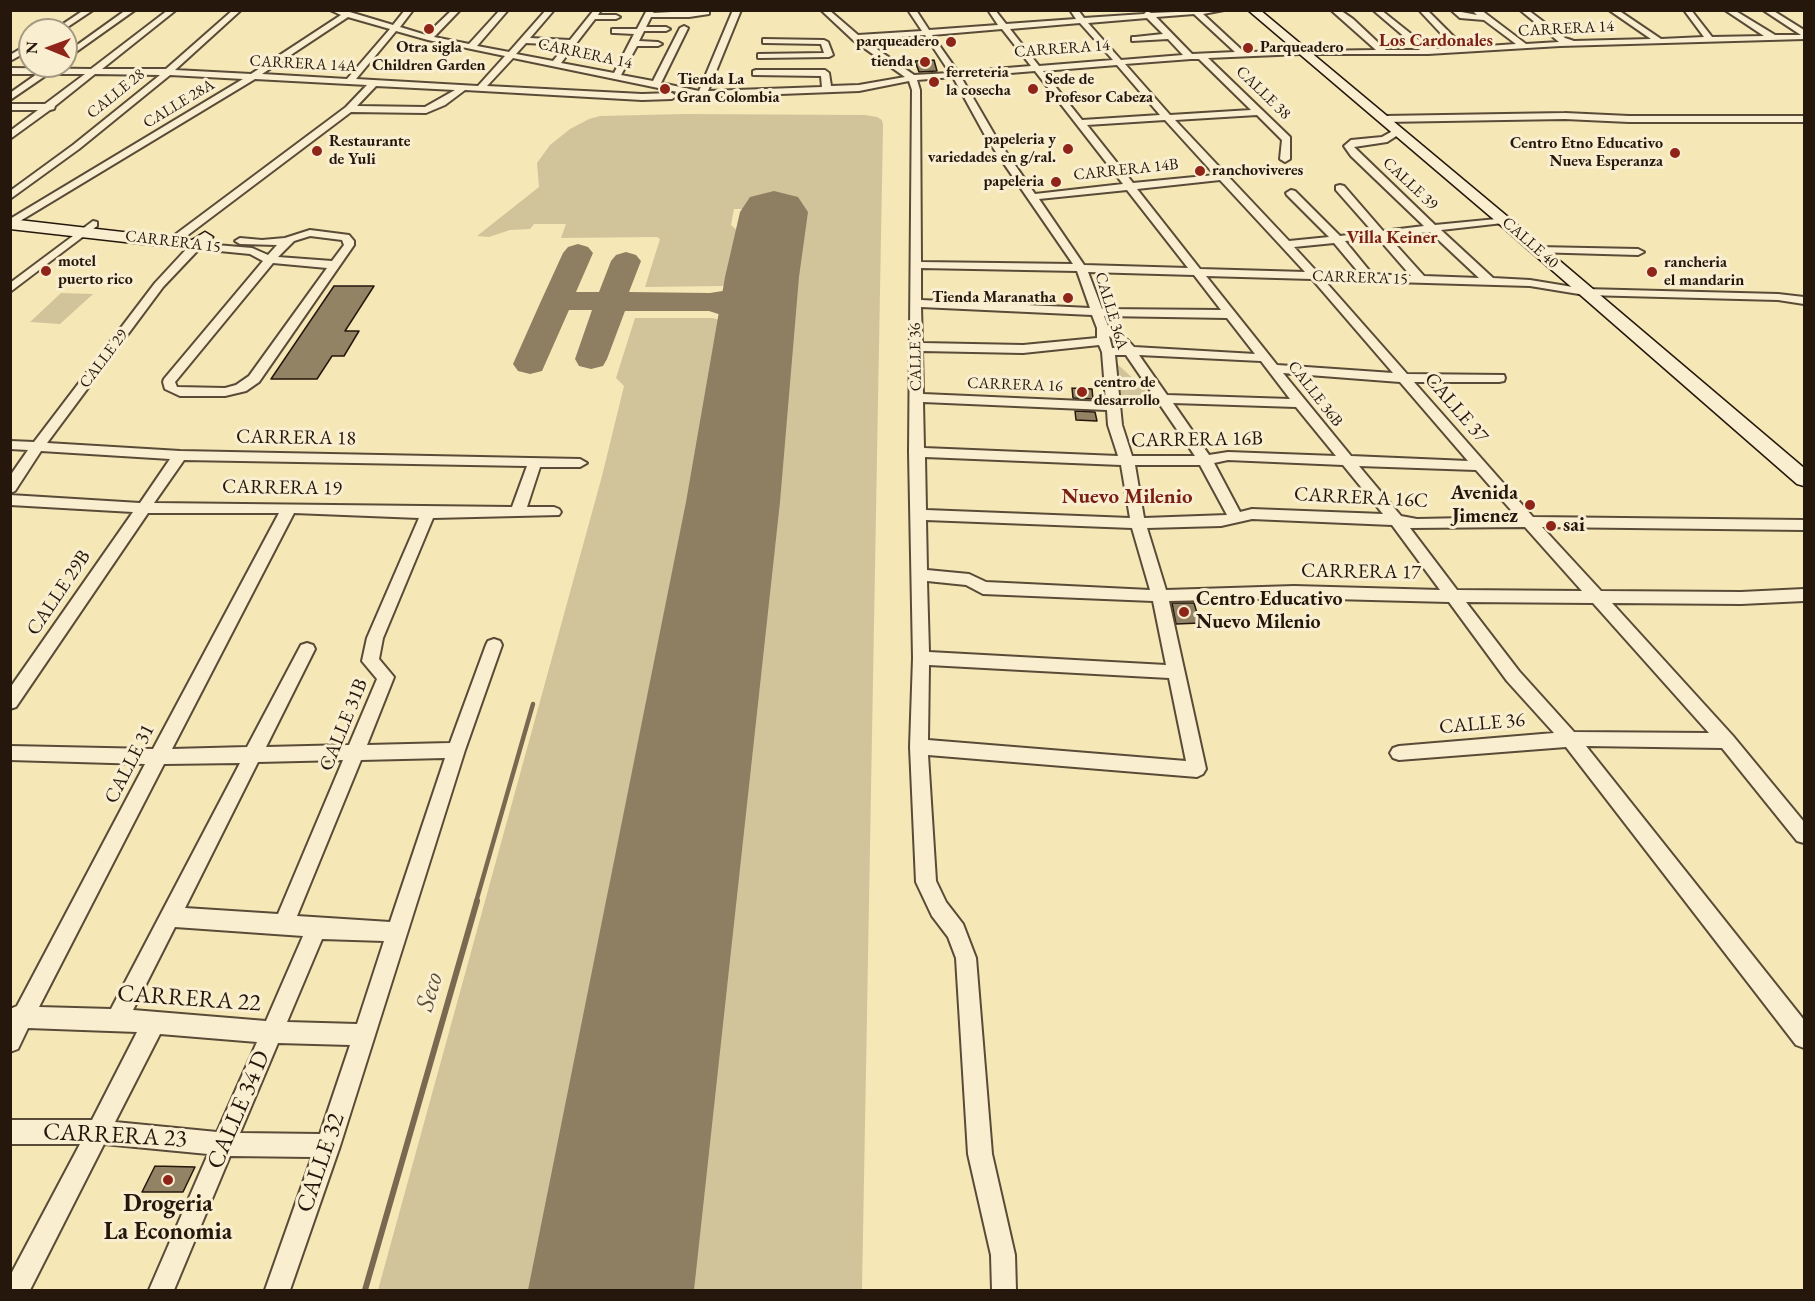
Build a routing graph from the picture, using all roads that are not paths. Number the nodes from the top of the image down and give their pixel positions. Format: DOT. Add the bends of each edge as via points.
graph roads {
  1 [pos="90,10"];
  2 [pos="132,10"];
  3 [pos="173,10"];
  4 [pos="238,10"];
  5 [pos="410,10"];
  6 [pos="457,10"];
  7 [pos="505,10"];
  8 [pos="551,10"];
  9 [pos="737,10"];
  10 [pos="824,10"];
  11 [pos="912,10"];
  12 [pos="991,10"];
  13 [pos="1073,10"];
  14 [pos="1221,10"];
  15 [pos="1253,10"];
  16 [pos="1334,10"];
  17 [pos="1376,10"];
  18 [pos="1422,10"];
  19 [pos="1454,10"];
  20 [pos="1475,10"];
  21 [pos="1523,10"];
  22 [pos="1612,10"];
  23 [pos="1687,10"];
  24 [pos="1728,10"];
  25 [pos="1766,10"];
  26 [pos="334,11"];
  27 [pos="1195,11"];
  28 [pos="706,12"];
  29 [pos="650,13"];
  30 [pos="1147,13"];
  31 [pos="347,14"];
  32 [pos="596,14"];
  33 [pos="615,17"];
  34 [pos="77,18"];
  35 [pos="1486,18"];
  36 [pos="1388,19"];
  37 [pos="1369,20"];
  38 [pos="1350,21"];
  39 [pos="1360,21"];
  40 [pos="1082,22"];
  41 [pos="1006,27"];
  42 [pos="684,28"];
  43 [pos="666,29"];
  44 [pos="395,30"];
  45 [pos="640,30"];
  46 [pos="769,30"];
  47 [pos="615,31"];
  48 [pos="925,32"];
  49 [pos="1804,35"];
  50 [pos="1171,36"];
  51 [pos="1772,37"];
  52 [pos="428,38"];
  53 [pos="856,38"];
  54 [pos="1136,39"];
  55 [pos="1709,39"];
  56 [pos="525,40"];
  57 [pos="766,41"];
  58 [pos="1561,42"];
  59 [pos="1661,42"];
  60 [pos="572,43"];
  61 [pos="634,43"];
  62 [pos="658,44"];
  63 [pos="472,46"];
  64 [pos="1525,47"];
  65 [pos="78,48"];
  66 [pos="1457,51"];
  67 [pos="1300,52"];
  68 [pos="1428,52"];
  69 [pos="1385,53"];
  70 [pos="1242,54"];
  71 [pos="511,56"];
  72 [pos="761,56"];
  73 [pos="1201,56"];
  74 [pos="1190,57"];
  75 [pos="1118,61"];
  76 [pos="555,64"];
  77 [pos="1038,67"];
  78 [pos="78,71"];
  79 [pos="96,72"];
  80 [pos="168,72"];
  81 [pos="756,73"];
  82 [pos="955,74"];
  83 [pos="252,77"];
  84 [pos="616,77"];
  85 [pos="38,78"];
  86 [pos="912,78"];
  87 [pos="350,81"];
  88 [pos="375,82"];
  89 [pos="655,86"];
  90 [pos="463,88"];
  91 [pos="480,89"];
  92 [pos="827,89"];
  93 [pos="752,92"];
  94 [pos="702,94"];
  95 [pos="10,98"];
  96 [pos="10,107"];
  97 [pos="51,107"];
  98 [pos="349,109"];
  99 [pos="1258,112"];
  100 [pos="1166,116"];
  101 [pos="1384,119"];
  102 [pos="1804,119"];
  103 [pos="1080,123"];
  104 [pos="1398,131"];
  105 [pos="10,136"];
  106 [pos="1285,159"];
  107 [pos="1223,177"];
  108 [pos="1130,186"];
  109 [pos="1340,188"];
  110 [pos="1291,193"];
  111 [pos="10,196"];
  112 [pos="1032,197"];
  113 [pos="1503,220"];
  114 [pos="13,221"];
  115 [pos="1434,227"];
  116 [pos="88,228"];
  117 [pos="1380,232"];
  118 [pos="177,238"];
  119 [pos="1336,238"];
  120 [pos="201,241"];
  121 [pos="286,241"];
  122 [pos="1286,245"];
  123 [pos="1537,250"];
  124 [pos="1638,252"];
  125 [pos="271,260"];
  126 [pos="334,265"];
  127 [pos="915,265"];
  128 [pos="1081,268"];
  129 [pos="1199,273"];
  130 [pos="1316,277"];
  131 [pos="1369,278"];
  132 [pos="1421,280"];
  133 [pos="1490,282"];
  134 [pos="10,289"];
  135 [pos="1585,292"];
  136 [pos="1804,300"];
  137 [pos="915,303"];
  138 [pos="1096,312"];
  139 [pos="1230,314"];
  140 [pos="1105,340"];
  141 [pos="916,347"];
  142 [pos="1130,351"];
  143 [pos="1270,364"];
  144 [pos="1404,378"];
  145 [pos="1499,378"];
  146 [pos="916,398"];
  147 [pos="1163,399"];
  148 [pos="1300,403"];
  149 [pos="1113,406"];
  150 [pos="10,445"];
  151 [pos="38,446"];
  152 [pos="916,452"];
  153 [pos="180,455"];
  154 [pos="1205,460"];
  155 [pos="1347,460"];
  156 [pos="1127,461"];
  157 [pos="535,462"];
  158 [pos="580,462"];
  159 [pos="1480,465"];
  160 [pos="1804,479"];
  161 [pos="10,488"];
  162 [pos="10,500"];
  163 [pos="143,508"];
  164 [pos="289,508"];
  165 [pos="518,512"];
  166 [pos="554,512"];
  167 [pos="428,513"];
  168 [pos="917,515"];
  169 [pos="1236,518"];
  170 [pos="1396,520"];
  171 [pos="1528,522"];
  172 [pos="1138,523"];
  173 [pos="1804,525"];
  174 [pos="919,575"];
  175 [pos="1804,595"];
  176 [pos="1160,596"];
  177 [pos="1455,596"];
  178 [pos="1598,597"];
  179 [pos="494,645"];
  180 [pos="307,649"];
  181 [pos="921,658"];
  182 [pos="1177,672"];
  183 [pos="10,702"];
  184 [pos="1570,739"];
  185 [pos="1727,741"];
  186 [pos="919,747"];
  187 [pos="456,750"];
  188 [pos="356,751"];
  189 [pos="10,753"];
  190 [pos="254,753"];
  191 [pos="1399,753"];
  192 [pos="159,757"];
  193 [pos="1804,836"];
  194 [pos="171,917"];
  195 [pos="284,924"];
  196 [pos="316,929"];
  197 [pos="398,932"];
  198 [pos="1781,1005"];
  199 [pos="1804,1012"];
  200 [pos="17,1017"];
  201 [pos="117,1020"];
  202 [pos="154,1023"];
  203 [pos="271,1032"];
  204 [pos="363,1035"];
  205 [pos="1804,1037"];
  206 [pos="10,1041"];
  207 [pos="10,1132"];
  208 [pos="98,1132"];
  209 [pos="226,1144"];
  210 [pos="328,1146"];
  211 [pos="17,1290"];
  212 [pos="161,1290"];
  213 [pos="278,1290"];
  214 [pos="1004,1290"];
  1 -- 34 [label="street"];
  2 -- 65 [label="street"];
  3 -- 79 [label="street"];
  4 -- 80 [label="street, CALLE 28"];
  5 -- 44 [label="street"];
  6 -- 52 [label="street"];
  7 -- 63 [label="street"];
  8 -- 56 [label="street"];
  9 -- 94 [label="street"];
  10 -- 53 [label="street"];
  11 -- 48 [label="street, CALLE 36A"];
  12 -- 41 [label="street, CALLE 36B"];
  13 -- 40 [label="street, CALLE 37"];
  14 -- 27 [label="street"];
  15 -- 67 [label="street, CALLE 40"];
  16 -- 38 [label="street"];
  17 -- 36 [label="street"];
  18 -- 66 [label="street" via="1451,39"];
  19 -- 35 [label="street" via="1463,16"];
  20 -- 35 [label="street"];
  21 -- 58 [label="street"];
  22 -- 59 [label="street"];
  23 -- 55 [label="street"];
  24 -- 51 [label="street"];
  25 -- 49 [label="street"];
  26 -- 31 [label="street, CARRERA 14"];
  27 -- 30 [label="street"];
  27 -- 70 [label="street"];
  28 -- 29 [label="street"];
  29 -- 45 [label="street"];
  30 -- 40 [label="street"];
  30 -- 50 [label="street"];
  31 -- 44 [label="street, CARRERA 14"];
  31 -- 83 [label="street, CALLE 28A"];
  32 -- 33 [label="street"];
  32 -- 60 [label="street"];
  35 -- 64 [label="street"];
  36 -- 37 [label="street"];
  36 -- 68 [label="street"];
  38 -- 39 [label="street"];
  38 -- 69 [label="street"];
  40 -- 41 [label="street"];
  40 -- 75 [label="street, CALLE 37"];
  41 -- 48 [label="street"];
  41 -- 77 [label="street, CALLE 36B"];
  42 -- 89 [label="street"];
  43 -- 45 [label="street"];
  44 -- 52 [label="street, CARRERA 14"];
  44 -- 87 [label="street"];
  45 -- 47 [label="street"];
  45 -- 61 [label="street"];
  46 -- 57 [label="street"];
  48 -- 53 [label="street"];
  48 -- 82 [label="street, CALLE 36A"];
  49 -- 51 [label="street, CARRERA 14"];
  50 -- 54 [label="street"];
  50 -- 74 [label="street"];
  51 -- 55 [label="street, CARRERA 14"];
  52 -- 63 [label="street, CARRERA 14"];
  53 -- 86 [label="street"];
  55 -- 59 [label="street, CARRERA 14"];
  56 -- 60 [label="street"];
  56 -- 71 [label="street"];
  57 -- 72 [label="street"];
  57 -- 72 [label="street" via="824,42 830,55"];
  58 -- 59 [label="street, CARRERA 14"];
  58 -- 64 [label="street, CARRERA 14"];
  60 -- 76 [label="street"];
  61 -- 62 [label="street"];
  61 -- 84 [label="street"];
  63 -- 71 [label="street, CARRERA 14"];
  64 -- 66 [label="street, CARRERA 14"];
  66 -- 68 [label="street, CARRERA 14"];
  67 -- 69 [label="street, CARRERA 14"];
  67 -- 70 [label="street, CARRERA 14"];
  67 -- 101 [label="street, CALLE 40"];
  68 -- 69 [label="street, CARRERA 14"];
  70 -- 73 [label="street, CARRERA 14"];
  71 -- 76 [label="street, CARRERA 14"];
  71 -- 91 [label="street"];
  72 -- 81 [label="street"];
  73 -- 74 [label="street, CARRERA 14"];
  73 -- 99 [label="street, CALLE 38"];
  74 -- 75 [label="street, CARRERA 14"];
  75 -- 77 [label="street, CARRERA 14"];
  75 -- 100 [label="street, CALLE 37"];
  76 -- 84 [label="street, CARRERA 14"];
  77 -- 82 [label="street, CARRERA 14"];
  77 -- 103 [label="street, CALLE 36B"];
  78 -- 79 [label="street, CARRERA 14A"];
  79 -- 80 [label="street, CARRERA 14A"];
  79 -- 97 [label="street"];
  80 -- 83 [label="street, CARRERA 14A"];
  80 -- 111 [label="street, CALLE 28"];
  81 -- 92 [label="street" via="825,73"];
  81 -- 93 [label="street"];
  82 -- 86 [label="street, CARRERA 14"];
  82 -- 112 [label="street, CALLE 36A" via="992,139"];
  83 -- 87 [label="street, CARRERA 14A"];
  83 -- 114 [label="street, CALLE 28A"];
  84 -- 89 [label="street, CARRERA 14"];
  85 -- 95 [label="street"];
  86 -- 92 [label="street, CARRERA 14" via="859,88"];
  86 -- 127 [label="street, CALLE 36" via="916,90"];
  87 -- 88 [label="street, CARRERA 14A"];
  88 -- 90 [label="street, CARRERA 14A"];
  88 -- 98 [label="street"];
  89 -- 94 [label="street, CARRERA 14"];
  90 -- 91 [label="street, CARRERA 14A"];
  90 -- 98 [label="street" via="426,110"];
  91 -- 94 [label="street, CARRERA 14A" via="642,97"];
  92 -- 93 [label="street, CARRERA 14"];
  93 -- 94 [label="street, CARRERA 14"];
  96 -- 97 [label="street"];
  97 -- 105 [label="street"];
  98 -- 118 [label="street"];
  99 -- 100 [label="street"];
  99 -- 106 [label="street, CALLE 38" via="1287,139"];
  100 -- 103 [label="street"];
  100 -- 107 [label="street, CALLE 37"];
  101 -- 102 [label="street"];
  101 -- 104 [label="street, CALLE 40"];
  103 -- 108 [label="street, CALLE 36B"];
  104 -- 113 [label="street, CALLE 40"];
  104 -- 115 [label="street, CALLE 39" via="1384,140 1354,142 1349,146"];
  107 -- 108 [label="street, CARRERA 14B"];
  107 -- 122 [label="street, CALLE 37"];
  108 -- 112 [label="street, CARRERA 14B"];
  108 -- 129 [label="street, CALLE 36B"];
  109 -- 117 [label="street"];
  110 -- 119 [label="street"];
  112 -- 128 [label="street, CALLE 36A"];
  113 -- 115 [label="street"];
  113 -- 123 [label="street, CALLE 40"];
  114 -- 116 [label="street, CARRERA 15"];
  115 -- 117 [label="street"];
  115 -- 133 [label="street, CALLE 39"];
  116 -- 118 [label="street, CARRERA 15"];
  116 -- 134 [label="street"];
  117 -- 119 [label="street"];
  117 -- 132 [label="street"];
  118 -- 120 [label="street, CARRERA 15"];
  119 -- 122 [label="street"];
  119 -- 131 [label="street"];
  120 -- 121 [label="street, CARRERA 15"];
  120 -- 125 [label="street, CARRERA 15" via="252,251"];
  120 -- 151 [label="street, CALLE 29" via="159,285"];
  121 -- 125 [label="street"];
  121 -- 126 [label="street, CARRERA 15" via="310,233 345,237 349,245"];
  122 -- 130 [label="street, CALLE 37"];
  123 -- 124 [label="street"];
  123 -- 135 [label="street, CALLE 40"];
  125 -- 126 [label="street, CARRERA 15"];
  125 -- 126 [label="street" via="170,382 171,389 225,392 247,384"];
  127 -- 128 [label="street, CARRERA 15"];
  127 -- 137 [label="street, CALLE 36"];
  128 -- 129 [label="street, CARRERA 15"];
  128 -- 138 [label="street, CALLE 36A"];
  129 -- 130 [label="street, CARRERA 15"];
  129 -- 139 [label="street, CALLE 36B"];
  130 -- 131 [label="street, CARRERA 15"];
  130 -- 144 [label="street, CALLE 37"];
  131 -- 132 [label="street, CARRERA 15"];
  132 -- 133 [label="street, CARRERA 15"];
  133 -- 135 [label="street, CARRERA 15" via="1530,283"];
  135 -- 136 [label="street, CARRERA 15"];
  135 -- 160 [label="street, CALLE 40"];
  137 -- 138 [label="street"];
  137 -- 141 [label="street, CALLE 36"];
  138 -- 139 [label="street"];
  138 -- 140 [label="street, CALLE 36A"];
  139 -- 143 [label="street, CALLE 36B"];
  140 -- 141 [label="street, CARRERA 16" via="1023,349"];
  140 -- 142 [label="street"];
  140 -- 142 [label="street" via="1116,335"];
  140 -- 149 [label="street, CALLE 36A"];
  141 -- 146 [label="street, CALLE 36"];
  142 -- 143 [label="street"];
  142 -- 147 [label="street"];
  143 -- 144 [label="street"];
  143 -- 148 [label="street, CALLE 36B"];
  144 -- 145 [label="street"];
  144 -- 159 [label="street, CALLE 37"];
  146 -- 149 [label="street, CARRERA 16"];
  146 -- 152 [label="street, CALLE 36"];
  147 -- 148 [label="street"];
  147 -- 154 [label="street"];
  148 -- 155 [label="street, CALLE 36B"];
  149 -- 156 [label="street, CALLE 36A"];
  150 -- 151 [label="street, CARRERA 18"];
  151 -- 153 [label="street, CARRERA 18"];
  151 -- 161 [label="street, CALLE 29"];
  152 -- 156 [label="street, CARRERA 16B"];
  152 -- 168 [label="street, CALLE 36"];
  153 -- 157 [label="street, CARRERA 18"];
  153 -- 163 [label="street, CALLE 29B"];
  154 -- 155 [label="street, CARRERA 16B" via="1228,456"];
  154 -- 156 [label="street, CARRERA 16B"];
  154 -- 169 [label="street"];
  155 -- 159 [label="street, CARRERA 16B"];
  155 -- 170 [label="street, CALLE 36B"];
  156 -- 172 [label="street, CALLE 36A"];
  157 -- 158 [label="street, CARRERA 18"];
  157 -- 165 [label="street"];
  159 -- 171 [label="street, CALLE 37"];
  162 -- 163 [label="street, CARRERA 19"];
  163 -- 164 [label="street, CARRERA 19"];
  163 -- 183 [label="street, CALLE 29B"];
  164 -- 167 [label="street, CARRERA 19"];
  164 -- 192 [label="street, CALLE 31"];
  165 -- 166 [label="street, CARRERA 19"];
  165 -- 167 [label="street, CARRERA 19"];
  167 -- 188 [label="street, CALLE 31B" via="375,638 370,660 386,677"];
  168 -- 172 [label="street, CARRERA 16C"];
  168 -- 174 [label="street, CALLE 36"];
  169 -- 170 [label="street, CARRERA 16C" via="1252,514"];
  169 -- 172 [label="street, CARRERA 16C"];
  170 -- 171 [label="street, CARRERA 16C" via="1417,524"];
  170 -- 177 [label="street, CALLE 36B"];
  171 -- 173 [label="street, CARRERA 16C"];
  171 -- 178 [label="street, CALLE 37"];
  172 -- 176 [label="street, CALLE 36A"];
  174 -- 176 [label="street, CARRERA 17" via="969,580 983,588"];
  174 -- 181 [label="street, CALLE 36"];
  175 -- 178 [label="street, CARRERA 17"];
  176 -- 177 [label="street, CARRERA 17" via="1294,592"];
  176 -- 182 [label="street, CALLE 36A"];
  177 -- 178 [label="street, CARRERA 17"];
  177 -- 184 [label="street, CALLE 36B" via="1514,676"];
  178 -- 185 [label="street, CALLE 37"];
  179 -- 187 [label="street, CALLE 32"];
  180 -- 190 [label="street"];
  181 -- 182 [label="street"];
  181 -- 186 [label="street, CALLE 36"];
  182 -- 186 [label="street, CALLE 36A" via="1197,769"];
  184 -- 185 [label="street, CALLE 36"];
  184 -- 191 [label="street, CALLE 36"];
  184 -- 198 [label="street, CALLE 36B"];
  185 -- 193 [label="street, CALLE 37"];
  186 -- 214 [label="street, CALLE 36" via="926,882 939,909 956,931 966,958 981,1154 1003,1255"];
  187 -- 188 [label="street"];
  187 -- 197 [label="street, CALLE 32"];
  188 -- 190 [label="street"];
  188 -- 195 [label="street, CALLE 31B"];
  189 -- 192 [label="street"];
  190 -- 192 [label="street"];
  190 -- 194 [label="street"];
  192 -- 200 [label="street, CALLE 31"];
  194 -- 195 [label="street"];
  194 -- 201 [label="street"];
  195 -- 196 [label="street"];
  196 -- 197 [label="street"];
  196 -- 203 [label="street, CALLE 34 D"];
  197 -- 204 [label="street, CALLE 32"];
  198 -- 199 [label="street"];
  198 -- 205 [label="street, CALLE 36B"];
  200 -- 201 [label="street, CARRERA 22"];
  200 -- 206 [label="street, CALLE 31"];
  201 -- 202 [label="street, CARRERA 22"];
  202 -- 203 [label="street, CARRERA 22"];
  202 -- 208 [label="street"];
  203 -- 204 [label="street, CARRERA 22"];
  203 -- 209 [label="street, CALLE 34 D"];
  204 -- 210 [label="street, CALLE 32"];
  207 -- 208 [label="street, CARRERA 23"];
  208 -- 209 [label="street, CARRERA 23"];
  208 -- 211 [label="street"];
  209 -- 210 [label="street, CARRERA 23"];
  209 -- 212 [label="street, CALLE 34 D"];
  210 -- 213 [label="street, CALLE 32"];
}
